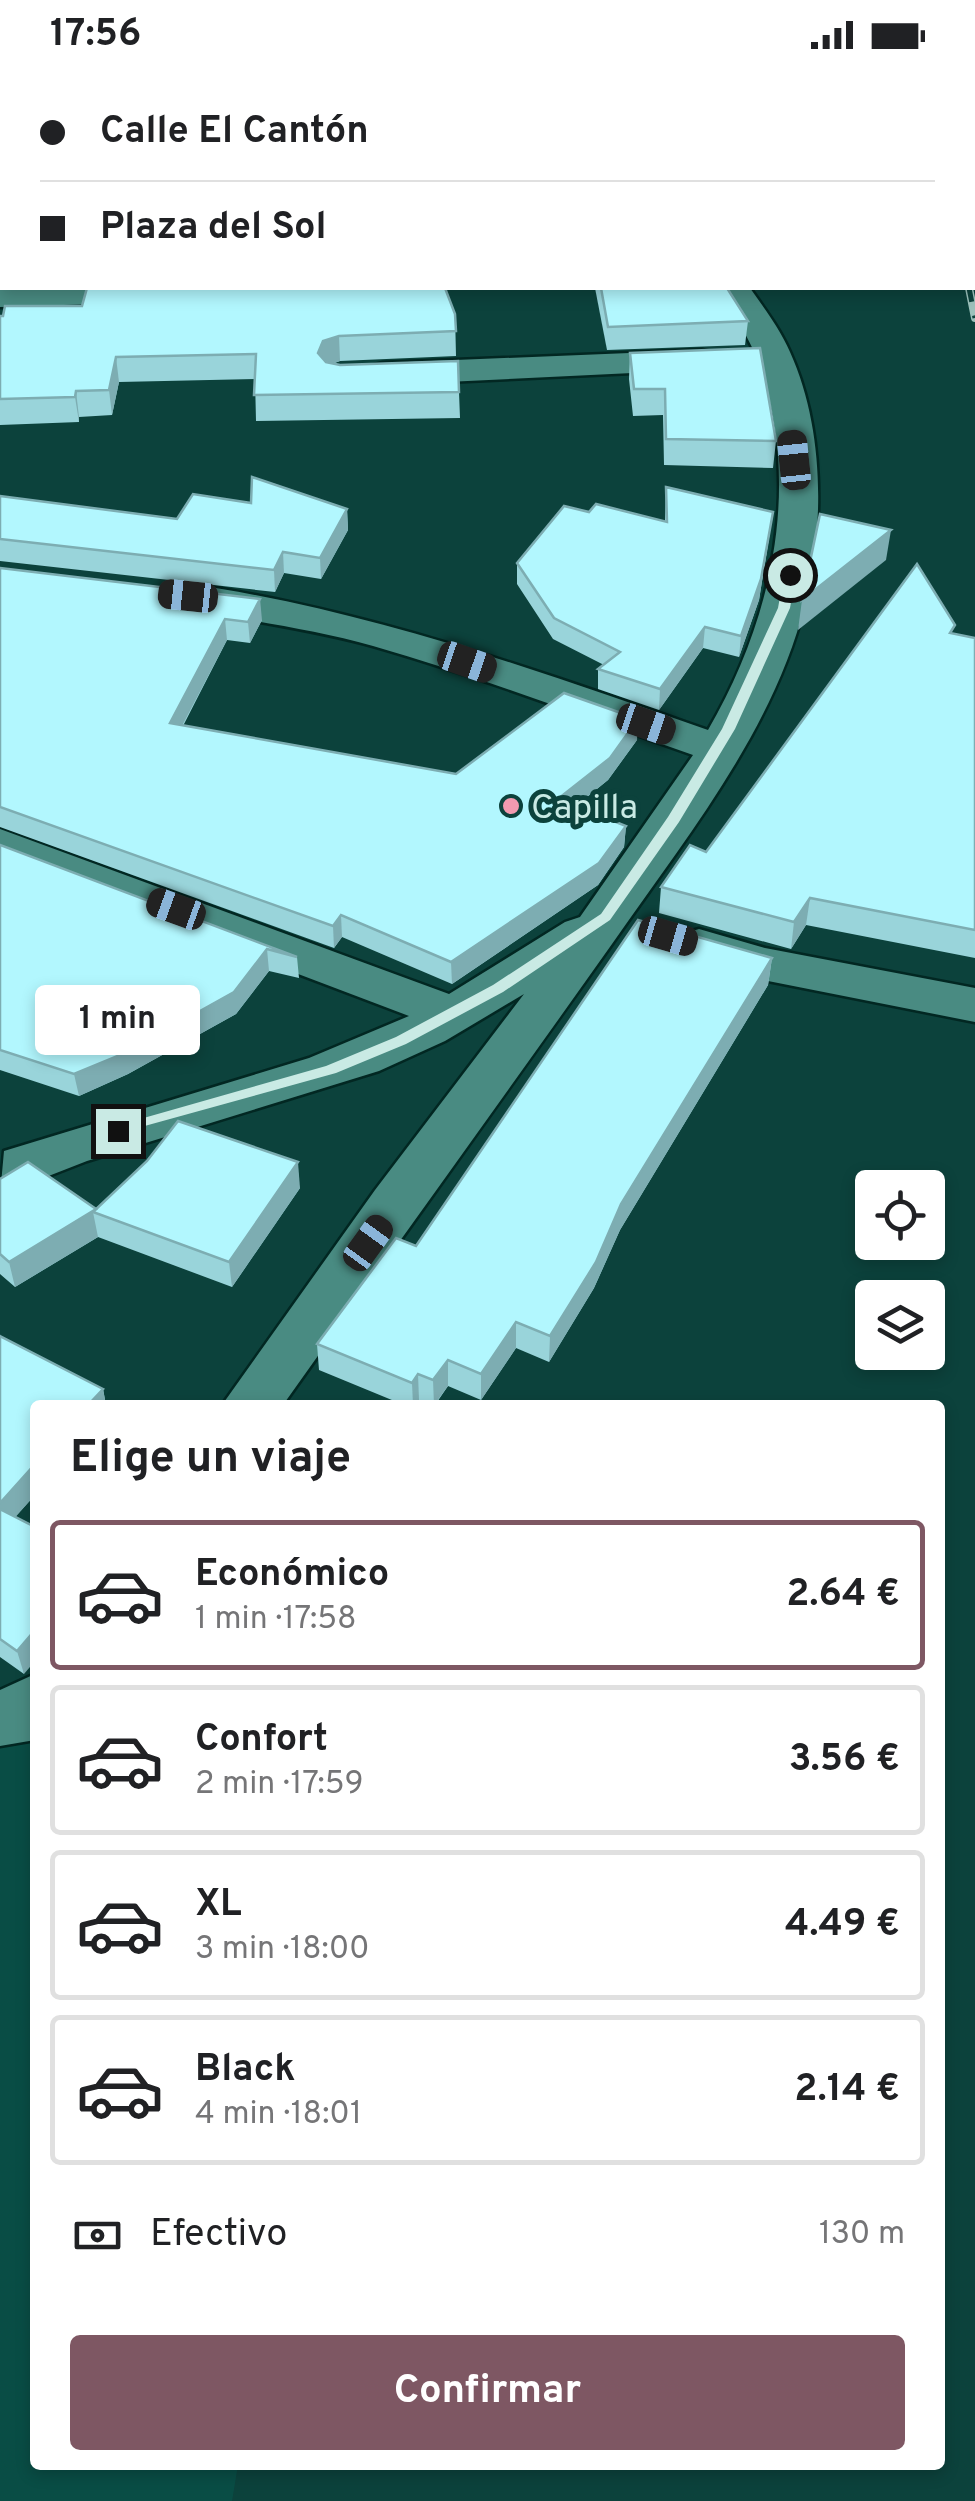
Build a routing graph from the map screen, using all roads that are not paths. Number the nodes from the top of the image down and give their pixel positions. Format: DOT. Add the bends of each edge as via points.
graph roads {
  1 [pos="191,290"];
  2 [pos="734,290"];
  3 [pos="0,296"];
  4 [pos="775,358"];
  5 [pos="340,376"];
  6 [pos="150,592"];
  7 [pos="718,749"];
  8 [pos="0,844"];
  9 [pos="606,917"];
  10 [pos="975,1004"];
  11 [pos="453,1014"];
  12 [pos="401,1040"];
  13 [pos="481,1086"];
  14 [pos="0,1176"];
  15 [pos="255,1400"];
  1 -- 3 [label="street"];
  2 -- 4 [label="street"];
  4 -- 5 [label="street"];
  4 -- 7 [label="street" via="790,424 796,542 784,608"];
  6 -- 7 [label="street" via="266,604 380,632"];
  7 -- 9 [label="street"];
  8 -- 11 [label="street"];
  9 -- 10 [label="street" via="763,964"];
  9 -- 11 [label="street"];
  9 -- 13 [label="street"];
  11 -- 12 [label="street"];
  12 -- 13 [label="street"];
  12 -- 14 [label="street" via="331,1070 150,1120"];
  13 -- 15 [label="street"];
}
